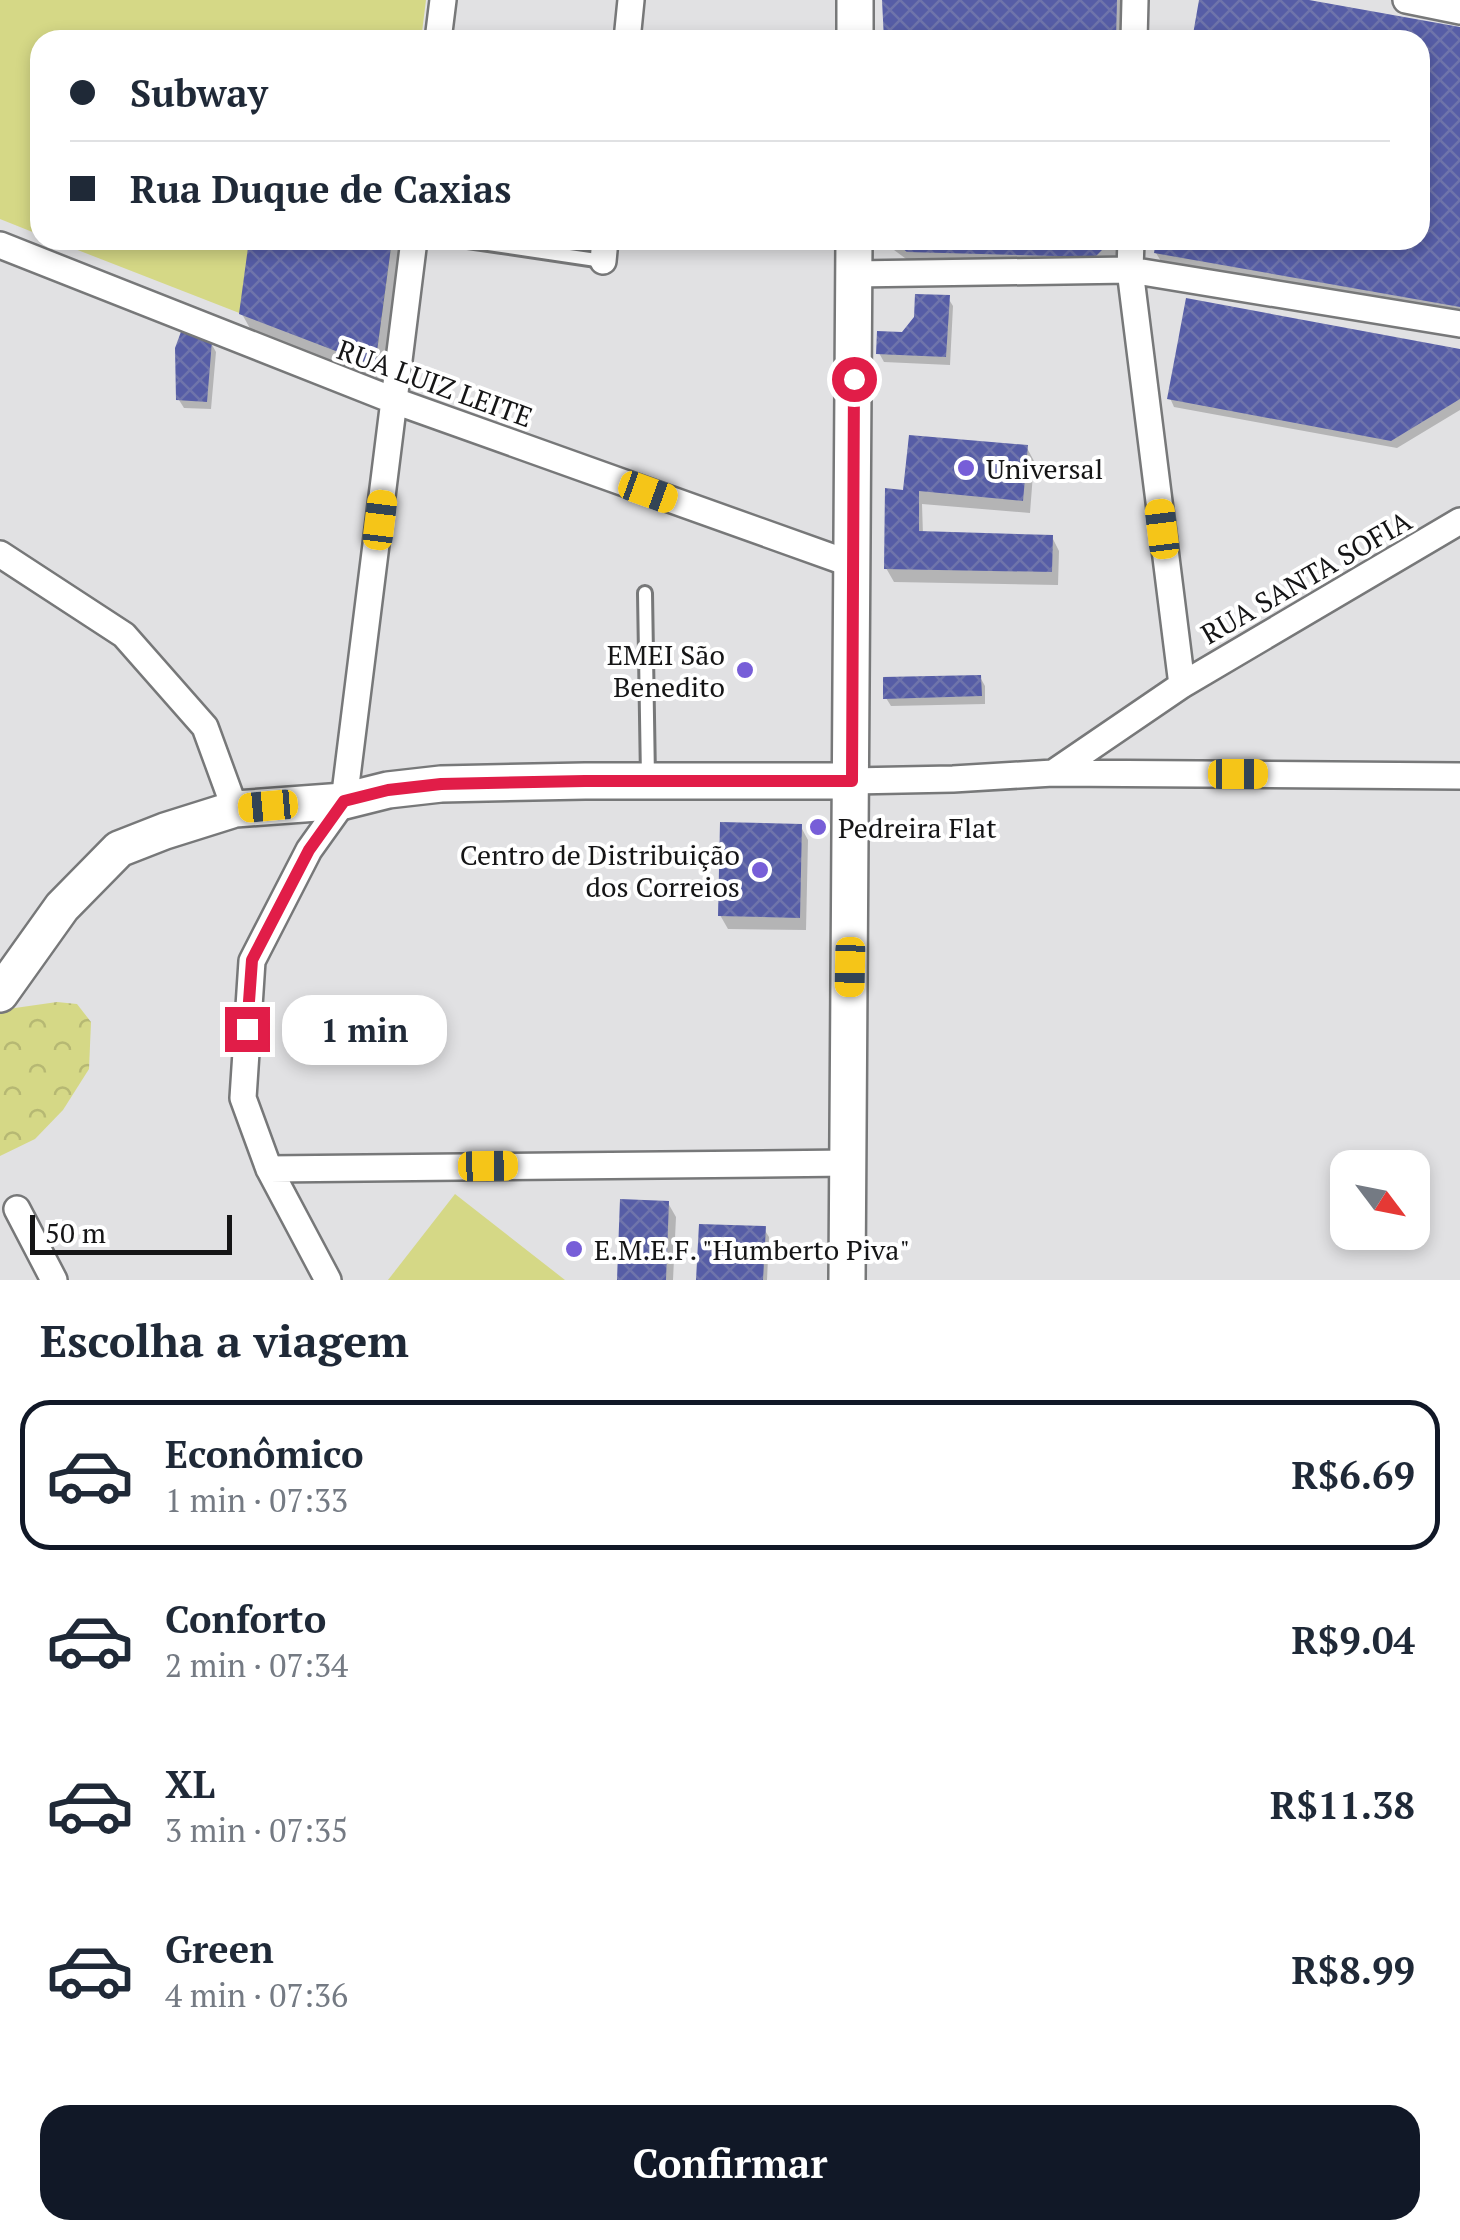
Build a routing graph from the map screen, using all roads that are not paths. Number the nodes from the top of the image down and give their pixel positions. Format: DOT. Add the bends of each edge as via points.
graph roads {
  1 [pos="443,0"];
  2 [pos="631,0"];
  3 [pos="855,0"];
  4 [pos="1135,0"];
  5 [pos="1406,0"];
  6 [pos="1460,10"];
  7 [pos="439,30"];
  8 [pos="628,30"];
  9 [pos="855,30"];
  10 [pos="1134,30"];
  11 [pos="0,246"];
  12 [pos="413,250"];
  13 [pos="1131,250"];
  14 [pos="854,257"];
  15 [pos="1130,270"];
  16 [pos="1460,324"];
  17 [pos="395,402"];
  18 [pos="1460,522"];
  19 [pos="0,554"];
  20 [pos="854,566"];
  21 [pos="645,593"];
  22 [pos="1182,685"];
  23 [pos="1053,772"];
  24 [pos="1460,776"];
  25 [pos="648,781"];
  26 [pos="852,781"];
  27 [pos="344,801"];
  28 [pos="235,809"];
  29 [pos="0,994"];
  30 [pos="848,1163"];
  31 [pos="269,1169"];
  32 [pos="17,1209"];
  33 [pos="54,1280"];
  34 [pos="328,1280"];
  35 [pos="847,1280"];
  1 -- 7 [label="street"];
  2 -- 8 [label="street"];
  3 -- 9 [label="main road"];
  4 -- 10 [label="street"];
  5 -- 6 [label="street"];
  11 -- 17 [label="street, RUA LUIZ LEITE"];
  12 -- 17 [label="street"];
  13 -- 15 [label="street"];
  14 -- 15 [label="street"];
  14 -- 20 [label="main road"];
  15 -- 16 [label="street"];
  15 -- 22 [label="street"];
  17 -- 20 [label="street, RUA LUIZ LEITE"];
  17 -- 27 [label="street"];
  18 -- 22 [label="street, RUA SANTA SOFIA"];
  19 -- 28 [label="street" via="124,635 205,727"];
  20 -- 26 [label="main road"];
  21 -- 25 [label="lane"];
  22 -- 23 [label="street, RUA SANTA SOFIA"];
  23 -- 24 [label="street"];
  23 -- 26 [label="street"];
  25 -- 26 [label="main road"];
  25 -- 27 [label="main road" via="441,784"];
  26 -- 30 [label="main road"];
  27 -- 28 [label="main road"];
  27 -- 31 [label="street" via="309,850 252,960 243,1098"];
  28 -- 29 [label="main road" via="119,849 62,907"];
  30 -- 31 [label="street"];
  30 -- 35 [label="main road"];
  31 -- 34 [label="street"];
  32 -- 33 [label="street"];
}
